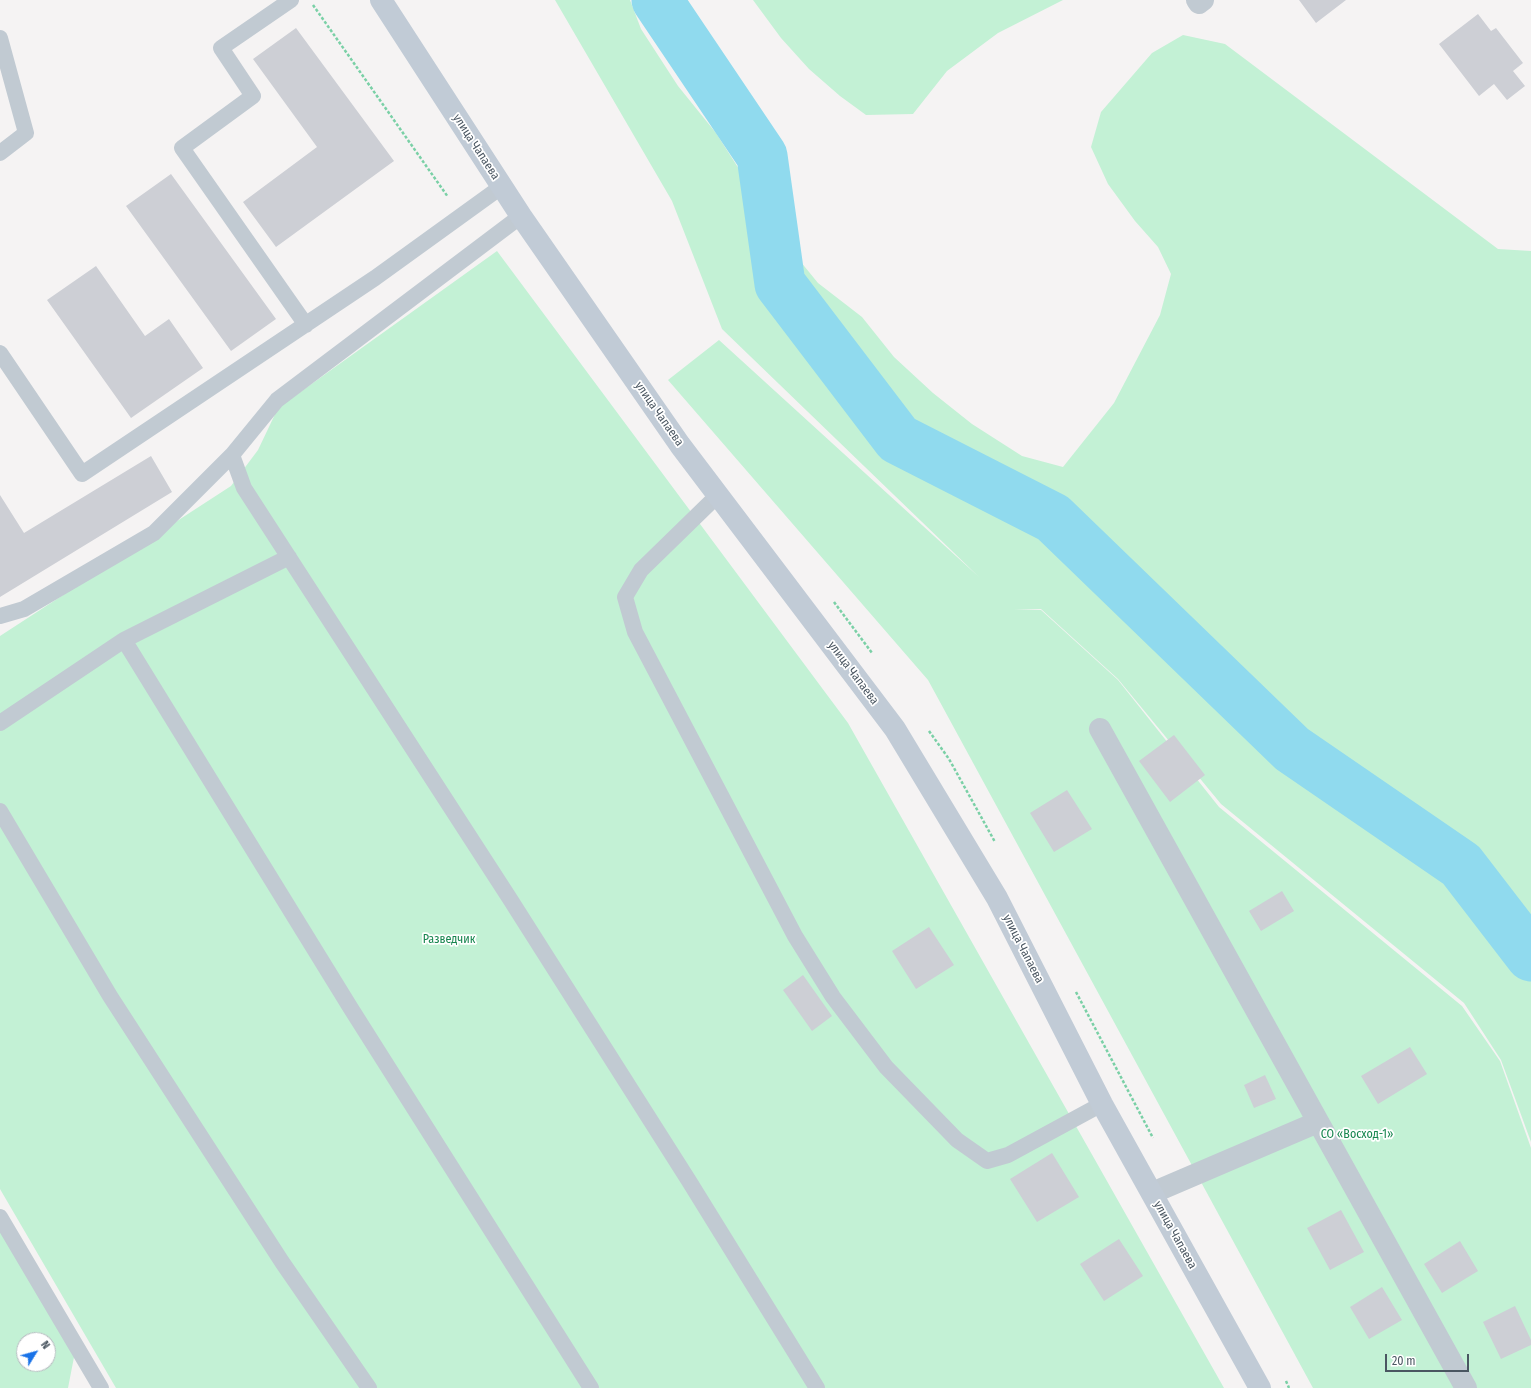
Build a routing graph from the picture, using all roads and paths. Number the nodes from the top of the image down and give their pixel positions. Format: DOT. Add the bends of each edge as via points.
graph roads {
  1 [pos="290,0"];
  2 [pos="309,0"];
  3 [pos="381,0"];
  4 [pos="0,38"];
  5 [pos="0,153"];
  6 [pos="501,187"];
  7 [pos="461,216"];
  8 [pos="521,216"];
  9 [pos="306,325"];
  10 [pos="0,353"];
  11 [pos="232,454"];
  12 [pos="719,494"];
  13 [pos="289,557"];
  14 [pos="0,616"];
  15 [pos="124,640"];
  16 [pos="0,723"];
  17 [pos="1100,729"];
  18 [pos="0,811"];
  19 [pos="1102,1104"];
  20 [pos="1318,1122"];
  21 [pos="1152,1193"];
  22 [pos="0,1217"];
  23 [pos="101,1388"];
  24 [pos="369,1388"];
  25 [pos="591,1388"];
  26 [pos="817,1388"];
  27 [pos="1260,1388"];
  28 [pos="1466,1388"];
  1 -- 9 [label="lane" via="221,48 253,96 182,148"];
  2 -- 7 [label="path"];
  3 -- 6 [label="street, улица Чапаева"];
  4 -- 5 [label="lane" via="26,133"];
  6 -- 7 [label="lane"];
  6 -- 8 [label="street, улица Чапаева"];
  7 -- 9 [label="lane"];
  8 -- 11 [label="lane" via="277,400"];
  8 -- 12 [label="street, улица Чапаева" via="680,445"];
  9 -- 10 [label="lane" via="82,474"];
  11 -- 13 [label="lane" via="244,488"];
  11 -- 14 [label="lane" via="154,533 24,609"];
  12 -- 19 [label="street, улица Чапаева" via="895,729 997,898"];
  12 -- 19 [label="lane" via="641,570 624,597 635,632 795,936 833,997 886,1067 957,1140 987,1161 1008,1155"];
  13 -- 15 [label="lane"];
  13 -- 26 [label="lane" via="613,1060"];
  15 -- 16 [label="lane"];
  15 -- 25 [label="lane" via="350,1007"];
  17 -- 20 [label="street"];
  18 -- 24 [label="lane" via="110,996 282,1262"];
  19 -- 21 [label="street, улица Чапаева"];
  20 -- 21 [label="street"];
  20 -- 28 [label="street"];
  21 -- 27 [label="street, улица Чапаева"];
  22 -- 23 [label="lane"];
}
